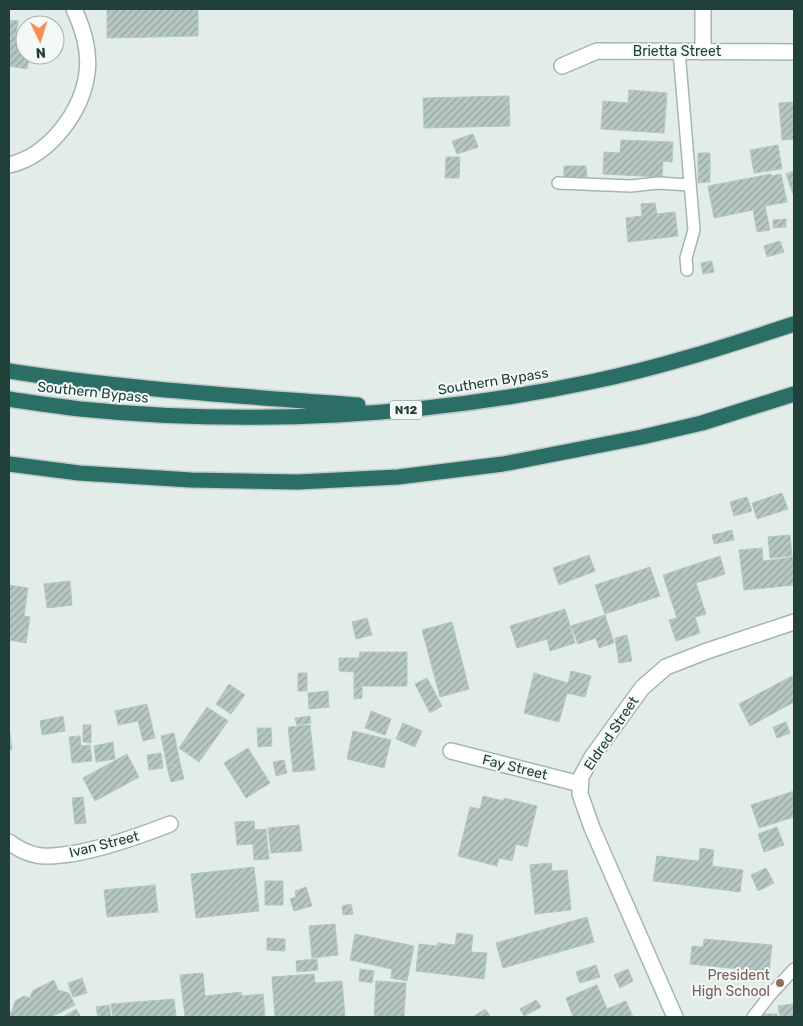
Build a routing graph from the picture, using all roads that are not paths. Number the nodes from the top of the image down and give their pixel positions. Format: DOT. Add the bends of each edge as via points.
graph roads {
  1 [pos="74,9"];
  2 [pos="703,9"];
  3 [pos="679,51"];
  4 [pos="703,52"];
  5 [pos="794,52"];
  6 [pos="562,66"];
  7 [pos="9,165"];
  8 [pos="558,183"];
  9 [pos="690,185"];
  10 [pos="687,270"];
  11 [pos="794,324"];
  12 [pos="9,370"];
  13 [pos="794,394"];
  14 [pos="9,399"];
  15 [pos="411,409"];
  16 [pos="9,464"];
  17 [pos="794,622"];
  18 [pos="451,751"];
  19 [pos="580,784"];
  20 [pos="170,824"];
  21 [pos="9,842"];
  22 [pos="794,969"];
  23 [pos="675,1017"];
  24 [pos="753,1017"];
  1 -- 7 [label="street" via="87,52 87,71 80,100 50,143"];
  2 -- 4 [label="street"];
  3 -- 4 [label="street, Brietta Street"];
  3 -- 6 [label="street, Brietta Street" via="597,51"];
  3 -- 9 [label="lane"];
  4 -- 5 [label="street, Brietta Street"];
  8 -- 9 [label="lane"];
  9 -- 10 [label="lane" via="694,230 686,258"];
  11 -- 15 [label="highway, Southern Bypass / N12" via="699,354 591,382"];
  12 -- 15 [label="highway" via="116,385"];
  13 -- 16 [label="highway" via="642,437 503,464 398,476 298,482 191,480 79,473"];
  14 -- 15 [label="highway, Southern Bypass / N12" via="158,415 314,416"];
  17 -- 19 [label="street, Eldred Street" via="666,667 642,688 592,757"];
  18 -- 19 [label="street, Fay Street"];
  19 -- 23 [label="street, Eldred Street" via="580,794 592,828"];
  20 -- 21 [label="street, Ivan Street" via="127,841 58,856 38,856"];
  22 -- 24 [label="lane"];
}
